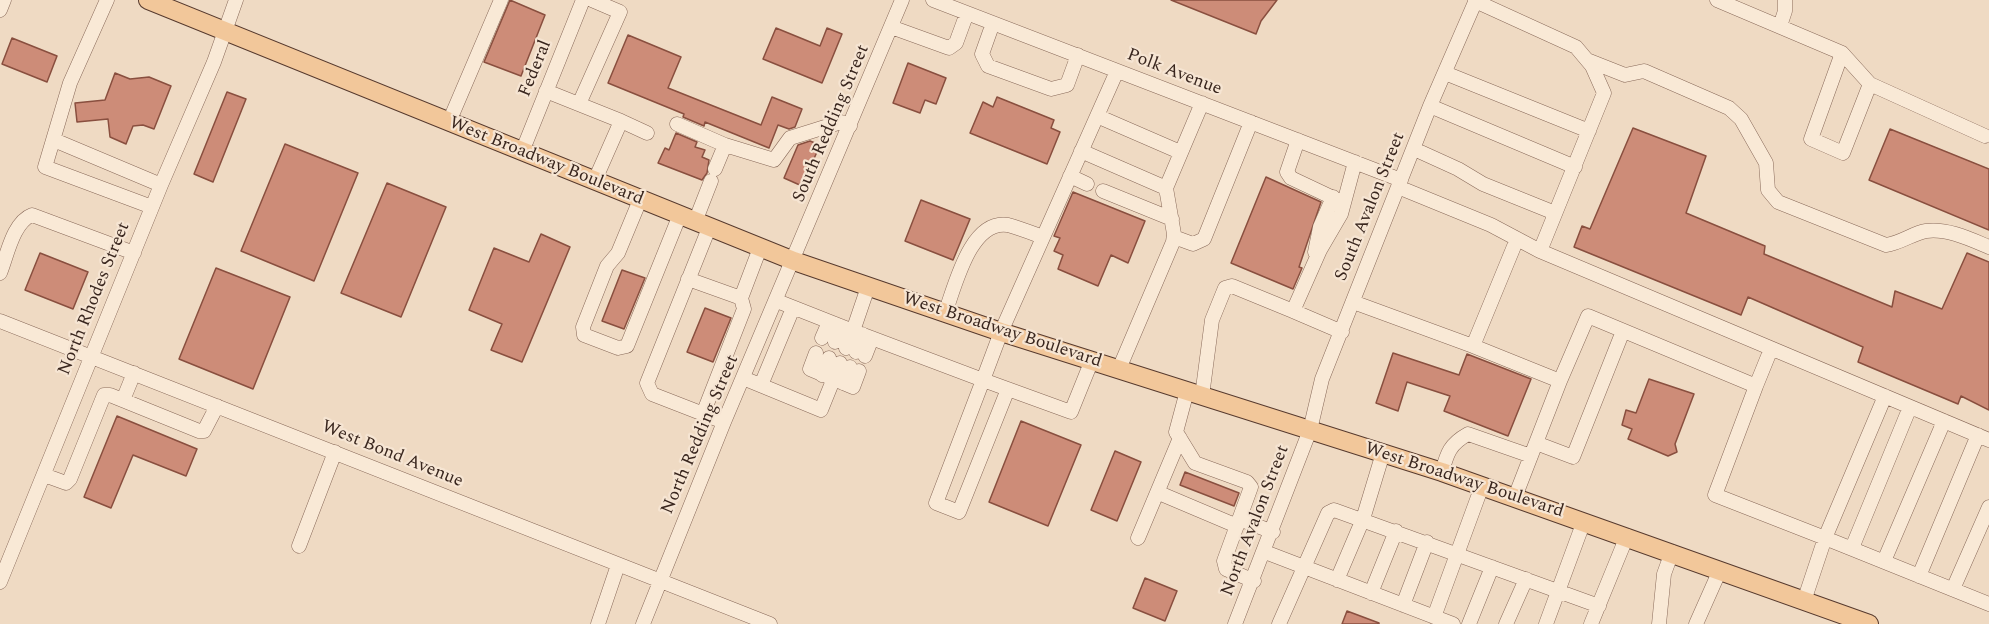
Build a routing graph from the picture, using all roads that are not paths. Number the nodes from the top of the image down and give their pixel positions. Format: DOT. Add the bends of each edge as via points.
graph roads {
  1 [pos="4,0"];
  2 [pos="107,0"];
  3 [pos="148,0"];
  4 [pos="236,0"];
  5 [pos="501,0"];
  6 [pos="583,0"];
  7 [pos="592,0"];
  8 [pos="902,0"];
  9 [pos="933,0"];
  10 [pos="1717,0"];
  11 [pos="1785,0"];
  12 [pos="1475,1"];
  13 [pos="0,10"];
  14 [pos="967,13"];
  15 [pos="993,23"];
  16 [pos="1780,26"];
  17 [pos="891,27"];
  18 [pos="226,31"];
  19 [pos="1842,53"];
  20 [pos="1078,56"];
  21 [pos="1587,60"];
  22 [pos="1117,70"];
  23 [pos="1445,73"];
  24 [pos="1870,84"];
  25 [pos="546,91"];
  26 [pos="1202,103"];
  27 [pos="579,104"];
  28 [pos="1430,106"];
  29 [pos="1097,116"];
  30 [pos="621,121"];
  31 [pos="449,122"];
  32 [pos="1251,122"];
  33 [pos="677,124"];
  34 [pos="850,126"];
  35 [pos="1589,131"];
  36 [pos="648,133"];
  37 [pos="1985,136"];
  38 [pos="54,140"];
  39 [pos="1298,140"];
  40 [pos="725,146"];
  41 [pos="1414,150"];
  42 [pos="1081,151"];
  43 [pos="522,152"];
  44 [pos="1179,152"];
  45 [pos="1355,162"];
  46 [pos="1575,167"];
  47 [pos="1070,176"];
  48 [pos="595,180"];
  49 [pos="1400,183"];
  50 [pos="1087,184"];
  51 [pos="161,185"];
  52 [pos="1166,188"];
  53 [pos="1103,190"];
  54 [pos="640,200"];
  55 [pos="1339,200"];
  56 [pos="152,207"];
  57 [pos="1555,213"];
  58 [pos="1172,219"];
  59 [pos="694,222"];
  60 [pos="1043,237"];
  61 [pos="1174,237"];
  62 [pos="1517,239"];
  63 [pos="1989,247"];
  64 [pos="760,248"];
  65 [pos="1320,250"];
  66 [pos="1540,251"];
  67 [pos="134,253"];
  68 [pos="794,261"];
  69 [pos="1313,266"];
  70 [pos="0,273"];
  71 [pos="688,279"];
  72 [pos="868,286"];
  73 [pos="741,298"];
  74 [pos="777,301"];
  75 [pos="1353,302"];
  76 [pos="793,308"];
  77 [pos="1293,311"];
  78 [pos="945,313"];
  79 [pos="0,321"];
  80 [pos="851,330"];
  81 [pos="1623,331"];
  82 [pos="1001,332"];
  83 [pos="1342,332"];
  84 [pos="1473,346"];
  85 [pos="845,347"];
  86 [pos="1771,348"];
  87 [pos="92,356"];
  88 [pos="1092,360"];
  89 [pos="839,362"];
  90 [pos="1119,369"];
  91 [pos="134,373"];
  92 [pos="744,378"];
  93 [pos="833,379"];
  94 [pos="983,380"];
  95 [pos="1560,381"];
  96 [pos="761,385"];
  97 [pos="1756,386"];
  98 [pos="1008,389"];
  99 [pos="77,392"];
  100 [pos="1194,394"];
  101 [pos="1884,396"];
  102 [pos="123,400"];
  103 [pos="100,402"];
  104 [pos="217,406"];
  105 [pos="1910,407"];
  106 [pos="703,414"];
  107 [pos="1944,421"];
  108 [pos="724,422"];
  109 [pos="1310,430"];
  110 [pos="1180,438"];
  111 [pos="1984,438"];
  112 [pos="1536,443"];
  113 [pos="335,452"];
  114 [pos="1383,453"];
  115 [pos="1531,456"];
  116 [pos="1442,472"];
  117 [pos="44,475"];
  118 [pos="1482,486"];
  119 [pos="1159,493"];
  120 [pos="1515,497"];
  121 [pos="1989,507"];
  122 [pos="1363,519"];
  123 [pos="1584,521"];
  124 [pos="1238,523"];
  125 [pos="1396,531"];
  126 [pos="1273,532"];
  127 [pos="1627,536"];
  128 [pos="1138,538"];
  129 [pos="1826,538"];
  130 [pos="1427,542"];
  131 [pos="299,546"];
  132 [pos="1852,548"];
  133 [pos="1265,552"];
  134 [pos="1672,552"];
  135 [pos="1458,554"];
  136 [pos="1884,561"];
  137 [pos="618,564"];
  138 [pos="1304,567"];
  139 [pos="1492,567"];
  140 [pos="1720,570"];
  141 [pos="1919,576"];
  142 [pos="1526,579"];
  143 [pos="1337,580"];
  144 [pos="660,581"];
  145 [pos="1254,581"];
  146 [pos="0,582"];
  147 [pos="1953,589"];
  148 [pos="1558,591"];
  149 [pos="1371,592"];
  150 [pos="1804,600"];
  151 [pos="1989,604"];
  152 [pos="1403,605"];
  153 [pos="1599,606"];
  154 [pos="1434,617"];
  155 [pos="598,624"];
  156 [pos="643,624"];
  157 [pos="770,624"];
  158 [pos="1235,624"];
  159 [pos="1279,624"];
  160 [pos="1454,624"];
  161 [pos="1469,624"];
  162 [pos="1506,624"];
  163 [pos="1546,624"];
  164 [pos="1591,624"];
  165 [pos="1659,624"];
  166 [pos="1696,624"];
  167 [pos="1869,624"];
  1 -- 13 [label="street"];
  2 -- 38 [label="street" via="70,83"];
  3 -- 18 [label="main road, West Broadway Boulevard"];
  4 -- 18 [label="street, North Rhodes Street"];
  5 -- 31 [label="street"];
  6 -- 25 [label="street, Federal"];
  7 -- 27 [label="street" via="620,12"];
  8 -- 17 [label="street, South Redding Street"];
  9 -- 14 [label="street, Polk Avenue"];
  10 -- 16 [label="street"];
  11 -- 16 [label="street"];
  12 -- 21 [label="street" via="1576,47"];
  12 -- 23 [label="street, South Avalon Street"];
  14 -- 15 [label="street, Polk Avenue"];
  14 -- 17 [label="street" via="956,43 949,48"];
  15 -- 20 [label="street, Polk Avenue"];
  15 -- 20 [label="street" via="982,54 988,66 1051,89 1066,85"];
  16 -- 19 [label="street"];
  17 -- 34 [label="street, South Redding Street"];
  18 -- 31 [label="main road, West Broadway Boulevard"];
  18 -- 51 [label="street, North Rhodes Street"];
  19 -- 24 [label="street"];
  19 -- 24 [label="street" via="1811,139 1843,153"];
  20 -- 22 [label="street, Polk Avenue"];
  21 -- 35 [label="street" via="1604,93"];
  21 -- 63 [label="street" via="1625,75 1644,71 1729,108 1741,119 1766,163 1768,190 1778,202 1886,245 1901,243 1925,231 1949,233"];
  22 -- 26 [label="street, Polk Avenue"];
  22 -- 29 [label="street"];
  23 -- 28 [label="street, South Avalon Street"];
  23 -- 35 [label="street"];
  24 -- 37 [label="street"];
  25 -- 27 [label="street"];
  25 -- 43 [label="street, Federal"];
  26 -- 32 [label="street, Polk Avenue"];
  26 -- 44 [label="street"];
  27 -- 30 [label="street"];
  28 -- 41 [label="street, South Avalon Street"];
  28 -- 46 [label="street"];
  29 -- 42 [label="street"];
  29 -- 44 [label="street"];
  30 -- 36 [label="street"];
  30 -- 48 [label="street"];
  31 -- 43 [label="main road, West Broadway Boulevard"];
  32 -- 39 [label="street, Polk Avenue"];
  32 -- 61 [label="street" via="1204,239 1193,244"];
  33 -- 40 [label="street"];
  34 -- 40 [label="street" via="841,122 790,138 774,160"];
  34 -- 68 [label="street, South Redding Street"];
  35 -- 46 [label="street"];
  38 -- 51 [label="street"];
  38 -- 56 [label="street" via="45,167"];
  39 -- 45 [label="street, Polk Avenue"];
  39 -- 55 [label="street" via="1287,172 1298,182"];
  40 -- 59 [label="street"];
  41 -- 49 [label="street, South Avalon Street"];
  41 -- 57 [label="street"];
  42 -- 47 [label="street"];
  42 -- 52 [label="street"];
  43 -- 48 [label="main road, West Broadway Boulevard"];
  44 -- 52 [label="street"];
  45 -- 49 [label="street, Polk Avenue"];
  45 -- 55 [label="street"];
  46 -- 57 [label="street"];
  47 -- 50 [label="street"];
  47 -- 60 [label="street"];
  48 -- 54 [label="main road, West Broadway Boulevard"];
  49 -- 62 [label="street, Polk Avenue"];
  49 -- 75 [label="street, South Avalon Street"];
  51 -- 56 [label="street, North Rhodes Street"];
  52 -- 58 [label="street"];
  53 -- 58 [label="street"];
  54 -- 59 [label="main road, West Broadway Boulevard"];
  54 -- 59 [label="street" via="618,253 607,266 583,327 584,335 618,348 627,346"];
  55 -- 65 [label="street"];
  55 -- 65 [label="street" via="1341,214"];
  55 -- 69 [label="street" via="1320,227"];
  56 -- 67 [label="street, North Rhodes Street"];
  57 -- 66 [label="street"];
  58 -- 61 [label="street"];
  59 -- 64 [label="main road, West Broadway Boulevard"];
  59 -- 71 [label="street"];
  60 -- 78 [label="street" via="1006,225 992,226 978,236"];
  60 -- 82 [label="street"];
  61 -- 90 [label="street"];
  62 -- 66 [label="street, Polk Avenue"];
  62 -- 84 [label="street"];
  64 -- 68 [label="main road, West Broadway Boulevard"];
  64 -- 73 [label="street"];
  65 -- 69 [label="street"];
  66 -- 86 [label="street, Polk Avenue"];
  67 -- 70 [label="street" via="32,216 15,234"];
  67 -- 87 [label="street, North Rhodes Street"];
  68 -- 72 [label="main road, West Broadway Boulevard"];
  68 -- 74 [label="street, North Redding Street"];
  69 -- 77 [label="street"];
  71 -- 73 [label="street"];
  71 -- 106 [label="street" via="647,383 652,394"];
  72 -- 78 [label="main road, West Broadway Boulevard"];
  72 -- 80 [label="street"];
  73 -- 106 [label="street" via="744,309"];
  74 -- 76 [label="street"];
  74 -- 92 [label="street, North Redding Street"];
  75 -- 83 [label="street, South Avalon Street"];
  75 -- 84 [label="street"];
  76 -- 80 [label="street"];
  76 -- 96 [label="street"];
  77 -- 83 [label="street"];
  77 -- 100 [label="street" via="1232,286 1225,288 1212,320"];
  78 -- 82 [label="main road, West Broadway Boulevard"];
  79 -- 87 [label="street, West Bond Avenue"];
  80 -- 85 [label="street"];
  80 -- 85 [label="street"];
  80 -- 85 [label="street"];
  80 -- 94 [label="street"];
  81 -- 95 [label="street" via="1588,316"];
  81 -- 97 [label="street"];
  81 -- 112 [label="street" via="1574,458"];
  82 -- 88 [label="main road, West Broadway Boulevard"];
  82 -- 94 [label="street"];
  83 -- 109 [label="street, South Avalon Street" via="1322,379"];
  84 -- 95 [label="street"];
  86 -- 97 [label="street"];
  86 -- 101 [label="street, Polk Avenue"];
  87 -- 91 [label="street, West Bond Avenue"];
  87 -- 99 [label="street, North Rhodes Street"];
  88 -- 90 [label="main road, West Broadway Boulevard"];
  88 -- 98 [label="street" via="1071,412"];
  89 -- 93 [label="street"];
  89 -- 93 [label="street" via="853,387"];
  89 -- 93 [label="street" via="810,369"];
  90 -- 100 [label="main road, West Broadway Boulevard"];
  91 -- 102 [label="street"];
  91 -- 104 [label="street, West Bond Avenue"];
  92 -- 96 [label="street"];
  92 -- 108 [label="street, North Redding Street"];
  93 -- 96 [label="street" via="821,410"];
  94 -- 98 [label="street"];
  94 -- 98 [label="street" via="936,503 959,512"];
  95 -- 112 [label="street"];
  97 -- 129 [label="street" via="1715,495"];
  99 -- 103 [label="street"];
  99 -- 117 [label="street, North Rhodes Street"];
  100 -- 109 [label="main road, West Broadway Boulevard"];
  100 -- 110 [label="street" via="1176,432"];
  101 -- 105 [label="street, Polk Avenue"];
  101 -- 129 [label="street"];
  102 -- 103 [label="street" via="104,395"];
  102 -- 104 [label="street" via="199,431 208,426"];
  103 -- 117 [label="street" via="70,479 61,483"];
  104 -- 113 [label="street, West Bond Avenue"];
  105 -- 107 [label="street, Polk Avenue"];
  105 -- 132 [label="street"];
  106 -- 108 [label="street"];
  107 -- 111 [label="street, Polk Avenue"];
  107 -- 136 [label="street"];
  108 -- 144 [label="street, North Redding Street"];
  109 -- 114 [label="main road, West Broadway Boulevard"];
  109 -- 126 [label="street, North Avalon Street"];
  110 -- 119 [label="street"];
  110 -- 124 [label="street" via="1196,463 1251,487"];
  111 -- 141 [label="street"];
  112 -- 115 [label="street"];
  113 -- 131 [label="street"];
  113 -- 137 [label="street, West Bond Avenue"];
  114 -- 116 [label="main road, West Broadway Boulevard"];
  114 -- 122 [label="street"];
  115 -- 116 [label="street" via="1468,434 1447,451"];
  115 -- 120 [label="street"];
  116 -- 118 [label="main road, West Broadway Boulevard"];
  117 -- 146 [label="street, North Rhodes Street"];
  118 -- 120 [label="main road, West Broadway Boulevard"];
  118 -- 135 [label="street"];
  119 -- 124 [label="street"];
  119 -- 128 [label="street"];
  120 -- 123 [label="main road, West Broadway Boulevard"];
  121 -- 147 [label="street"];
  122 -- 125 [label="street"];
  122 -- 138 [label="street" via="1341,511 1328,513"];
  122 -- 143 [label="street"];
  123 -- 127 [label="main road, West Broadway Boulevard"];
  123 -- 148 [label="street"];
  124 -- 126 [label="street"];
  124 -- 145 [label="street" via="1224,561 1226,569"];
  125 -- 130 [label="street"];
  125 -- 149 [label="street"];
  126 -- 133 [label="street, North Avalon Street"];
  127 -- 134 [label="main road, West Broadway Boulevard"];
  127 -- 153 [label="street"];
  129 -- 132 [label="street"];
  129 -- 150 [label="street"];
  130 -- 135 [label="street"];
  130 -- 152 [label="street"];
  132 -- 136 [label="street"];
  133 -- 138 [label="street"];
  133 -- 145 [label="street, North Avalon Street"];
  134 -- 140 [label="main road, West Broadway Boulevard"];
  134 -- 165 [label="street" via="1664,574"];
  135 -- 139 [label="street"];
  135 -- 154 [label="street"];
  136 -- 141 [label="street"];
  137 -- 144 [label="street, West Bond Avenue"];
  137 -- 155 [label="street"];
  138 -- 143 [label="street"];
  138 -- 159 [label="street"];
  139 -- 142 [label="street"];
  139 -- 161 [label="street"];
  140 -- 150 [label="main road, West Broadway Boulevard"];
  140 -- 166 [label="street"];
  141 -- 147 [label="street"];
  142 -- 148 [label="street"];
  142 -- 162 [label="street"];
  143 -- 149 [label="street"];
  144 -- 156 [label="street, North Redding Street"];
  144 -- 157 [label="street, West Bond Avenue"];
  145 -- 158 [label="street, North Avalon Street"];
  147 -- 151 [label="street"];
  148 -- 153 [label="street"];
  148 -- 163 [label="street"];
  149 -- 152 [label="street"];
  150 -- 167 [label="main road, West Broadway Boulevard"];
  152 -- 154 [label="street"];
  153 -- 164 [label="street"];
  154 -- 160 [label="street"];
}
